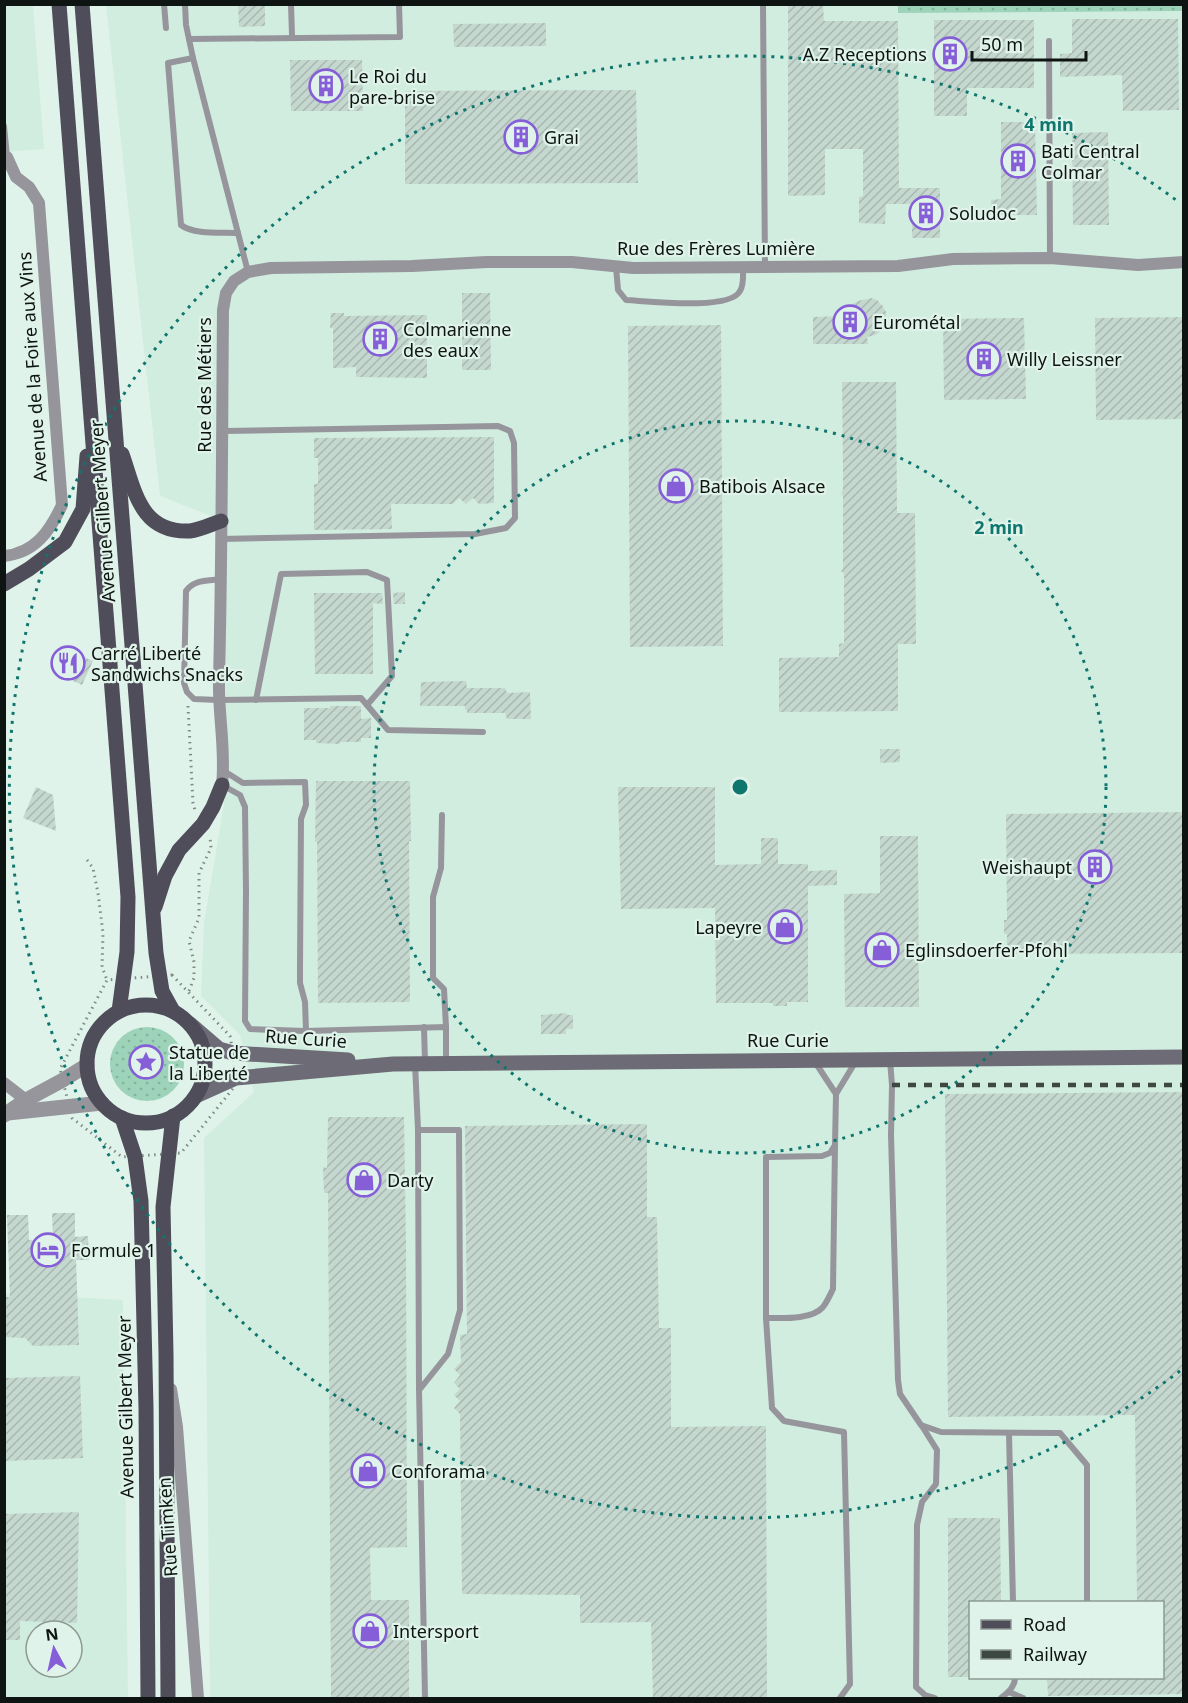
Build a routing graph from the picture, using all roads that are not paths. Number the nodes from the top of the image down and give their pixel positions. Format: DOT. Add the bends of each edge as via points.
graph roads {
  1 [pos="59,4"];
  2 [pos="82,4"];
  3 [pos="164,4"];
  4 [pos="185,4"];
  5 [pos="291,4"];
  6 [pos="399,4"];
  7 [pos="764,4"];
  8 [pos="166,28"];
  9 [pos="292,36"];
  10 [pos="189,39"];
  11 [pos="1049,40"];
  12 [pos="193,58"];
  13 [pos="4,126"];
  14 [pos="7,157"];
  15 [pos="238,232"];
  16 [pos="1050,258"];
  17 [pos="1184,262"];
  18 [pos="616,267"];
  19 [pos="765,267"];
  20 [pos="743,268"];
  21 [pos="248,272"];
  22 [pos="91,408"];
  23 [pos="222,430"];
  24 [pos="116,434"];
  25 [pos="221,521"];
  26 [pos="221,539"];
  27 [pos="4,556"];
  28 [pos="221,579"];
  29 [pos="4,584"];
  30 [pos="218,700"];
  31 [pos="256,700"];
  32 [pos="367,705"];
  33 [pos="483,732"];
  34 [pos="223,778"];
  35 [pos="442,815"];
  36 [pos="152,916"];
  37 [pos="119,1011"];
  38 [pos="172,1011"];
  39 [pos="190,1024"];
  40 [pos="424,1027"];
  41 [pos="446,1027"];
  42 [pos="306,1030"];
  43 [pos="1184,1057"];
  44 [pos="857,1059"];
  45 [pos="890,1059"];
  46 [pos="813,1060"];
  47 [pos="420,1063"];
  48 [pos="446,1063"];
  49 [pos="393,1064"];
  50 [pos="87,1065"];
  51 [pos="4,1083"];
  52 [pos="836,1094"];
  53 [pos="196,1096"];
  54 [pos="26,1100"];
  55 [pos="102,1103"];
  56 [pos="6,1114"];
  57 [pos="173,1116"];
  58 [pos="122,1118"];
  59 [pos="417,1130"];
  60 [pos="835,1145"];
  61 [pos="766,1318"];
  62 [pos="166,1354"];
  63 [pos="419,1389"];
  64 [pos="921,1425"];
  65 [pos="1009,1433"];
  66 [pos="1013,1601"];
  67 [pos="1088,1601"];
  68 [pos="1015,1679"];
  69 [pos="1008,1692"];
  70 [pos="148,1698"];
  71 [pos="168,1698"];
  72 [pos="198,1698"];
  73 [pos="425,1698"];
  74 [pos="840,1698"];
  75 [pos="934,1698"];
  76 [pos="1001,1698"];
  77 [pos="1023,1698"];
  1 -- 22 [label="main road, Avenue Gilbert Meyer"];
  2 -- 24 [label="main road, Avenue Gilbert Meyer"];
  3 -- 8 [label="lane"];
  4 -- 10 [label="lane"];
  5 -- 9 [label="lane"];
  6 -- 10 [label="lane" via="400,37"];
  7 -- 19 [label="lane"];
  10 -- 12 [label="lane"];
  11 -- 16 [label="lane"];
  12 -- 15 [label="lane"];
  12 -- 15 [label="lane" via="168,63 181,225 194,231"];
  13 -- 14 [label="lane"];
  14 -- 27 [label="street, Avenue de la Foire aux Vins" via="16,177 29,187 39,203 62,505 41,540 26,551"];
  15 -- 21 [label="lane"];
  16 -- 17 [label="street, Rue des Frères Lumière" via="1138,265"];
  16 -- 19 [label="street, Rue des Frères Lumière" via="953,259 898,266"];
  18 -- 20 [label="street, Rue des Frères Lumière"];
  18 -- 20 [label="lane" via="618,290 626,300 709,304 733,299 740,291"];
  18 -- 21 [label="street, Rue des Frères Lumière" via="572,262 487,262 271,268"];
  19 -- 20 [label="street, Rue des Frères Lumière"];
  21 -- 23 [label="street, Rue des Métiers" via="234,280 223,310"];
  22 -- 29 [label="main road" via="83,509 65,542"];
  22 -- 37 [label="main road, Avenue Gilbert Meyer" via="128,897 129,934"];
  23 -- 25 [label="street, Rue des Métiers"];
  23 -- 26 [label="lane" via="498,426 510,431 514,443 515,518 506,528 475,534"];
  24 -- 25 [label="main road" via="139,504 151,519 166,529 192,531"];
  24 -- 36 [label="main road, Avenue Gilbert Meyer"];
  25 -- 26 [label="street, Rue des Métiers"];
  26 -- 28 [label="street, Rue des Métiers"];
  28 -- 30 [label="street, Rue des Métiers"];
  28 -- 30 [label="lane" via="199,581 186,591 184,683 194,699"];
  30 -- 31 [label="lane"];
  30 -- 34 [label="street, Rue des Métiers"];
  31 -- 32 [label="lane" via="361,698"];
  31 -- 32 [label="lane" via="281,574 367,572 387,580 392,676"];
  32 -- 33 [label="lane" via="388,730"];
  34 -- 36 [label="main road" via="203,824 178,850"];
  34 -- 42 [label="lane" via="240,795 245,807 245,1021 250,1029"];
  34 -- 42 [label="lane" via="243,783 305,782 306,805 301,819 300,983"];
  35 -- 41 [label="lane" via="441,867 433,897 433,978 444,989"];
  36 -- 38 [label="main road, Avenue Gilbert Meyer" via="162,991"];
  37 -- 38 [label="main road" via="155,1005"];
  37 -- 50 [label="main road" via="95,1034"];
  38 -- 39 [label="main road"];
  39 -- 49 [label="main road, Rue Curie" via="219,1049 233,1053"];
  39 -- 53 [label="main road" via="201,1040 206,1059 204,1078"];
  40 -- 41 [label="lane"];
  40 -- 42 [label="lane"];
  40 -- 47 [label="lane"];
  41 -- 48 [label="lane"];
  43 -- 45 [label="main road, Rue Curie"];
  44 -- 45 [label="main road, Rue Curie"];
  44 -- 46 [label="main road, Rue Curie"];
  44 -- 52 [label="lane"];
  45 -- 64 [label="lane" via="898,1380 900,1394"];
  46 -- 48 [label="main road, Rue Curie"];
  46 -- 52 [label="lane"];
  47 -- 48 [label="main road, Rue Curie"];
  47 -- 49 [label="main road, Rue Curie"];
  47 -- 59 [label="lane"];
  49 -- 53 [label="main road, Rue Curie" via="236,1078"];
  50 -- 54 [label="street"];
  50 -- 55 [label="main road" via="94,1092"];
  51 -- 54 [label="street"];
  52 -- 60 [label="lane"];
  53 -- 57 [label="main road"];
  54 -- 56 [label="street"];
  55 -- 56 [label="street"];
  55 -- 58 [label="main road"];
  57 -- 58 [label="main road" via="157,1122"];
  57 -- 62 [label="main road" via="163,1207"];
  58 -- 70 [label="main road, Avenue Gilbert Meyer" via="135,1157 141,1201"];
  59 -- 63 [label="lane"];
  59 -- 63 [label="lane" via="459,1130 460,1310 448,1354"];
  60 -- 61 [label="lane" via="833,1290 822,1309 788,1318"];
  60 -- 61 [label="lane" via="822,1156 766,1157"];
  61 -- 74 [label="lane" via="772,1408 784,1421 844,1432 850,1684"];
  62 -- 71 [label="main road"];
  62 -- 72 [label="street, Rue Timken" via="177,1426"];
  63 -- 73 [label="lane"];
  64 -- 65 [label="lane" via="941,1432"];
  64 -- 75 [label="lane" via="937,1450 936,1484 922,1502 917,1525 916,1687"];
  65 -- 66 [label="lane"];
  65 -- 67 [label="lane" via="1060,1433 1087,1465"];
  68 -- 69 [label="lane"];
  69 -- 76 [label="lane"];
  69 -- 77 [label="lane"];
}
